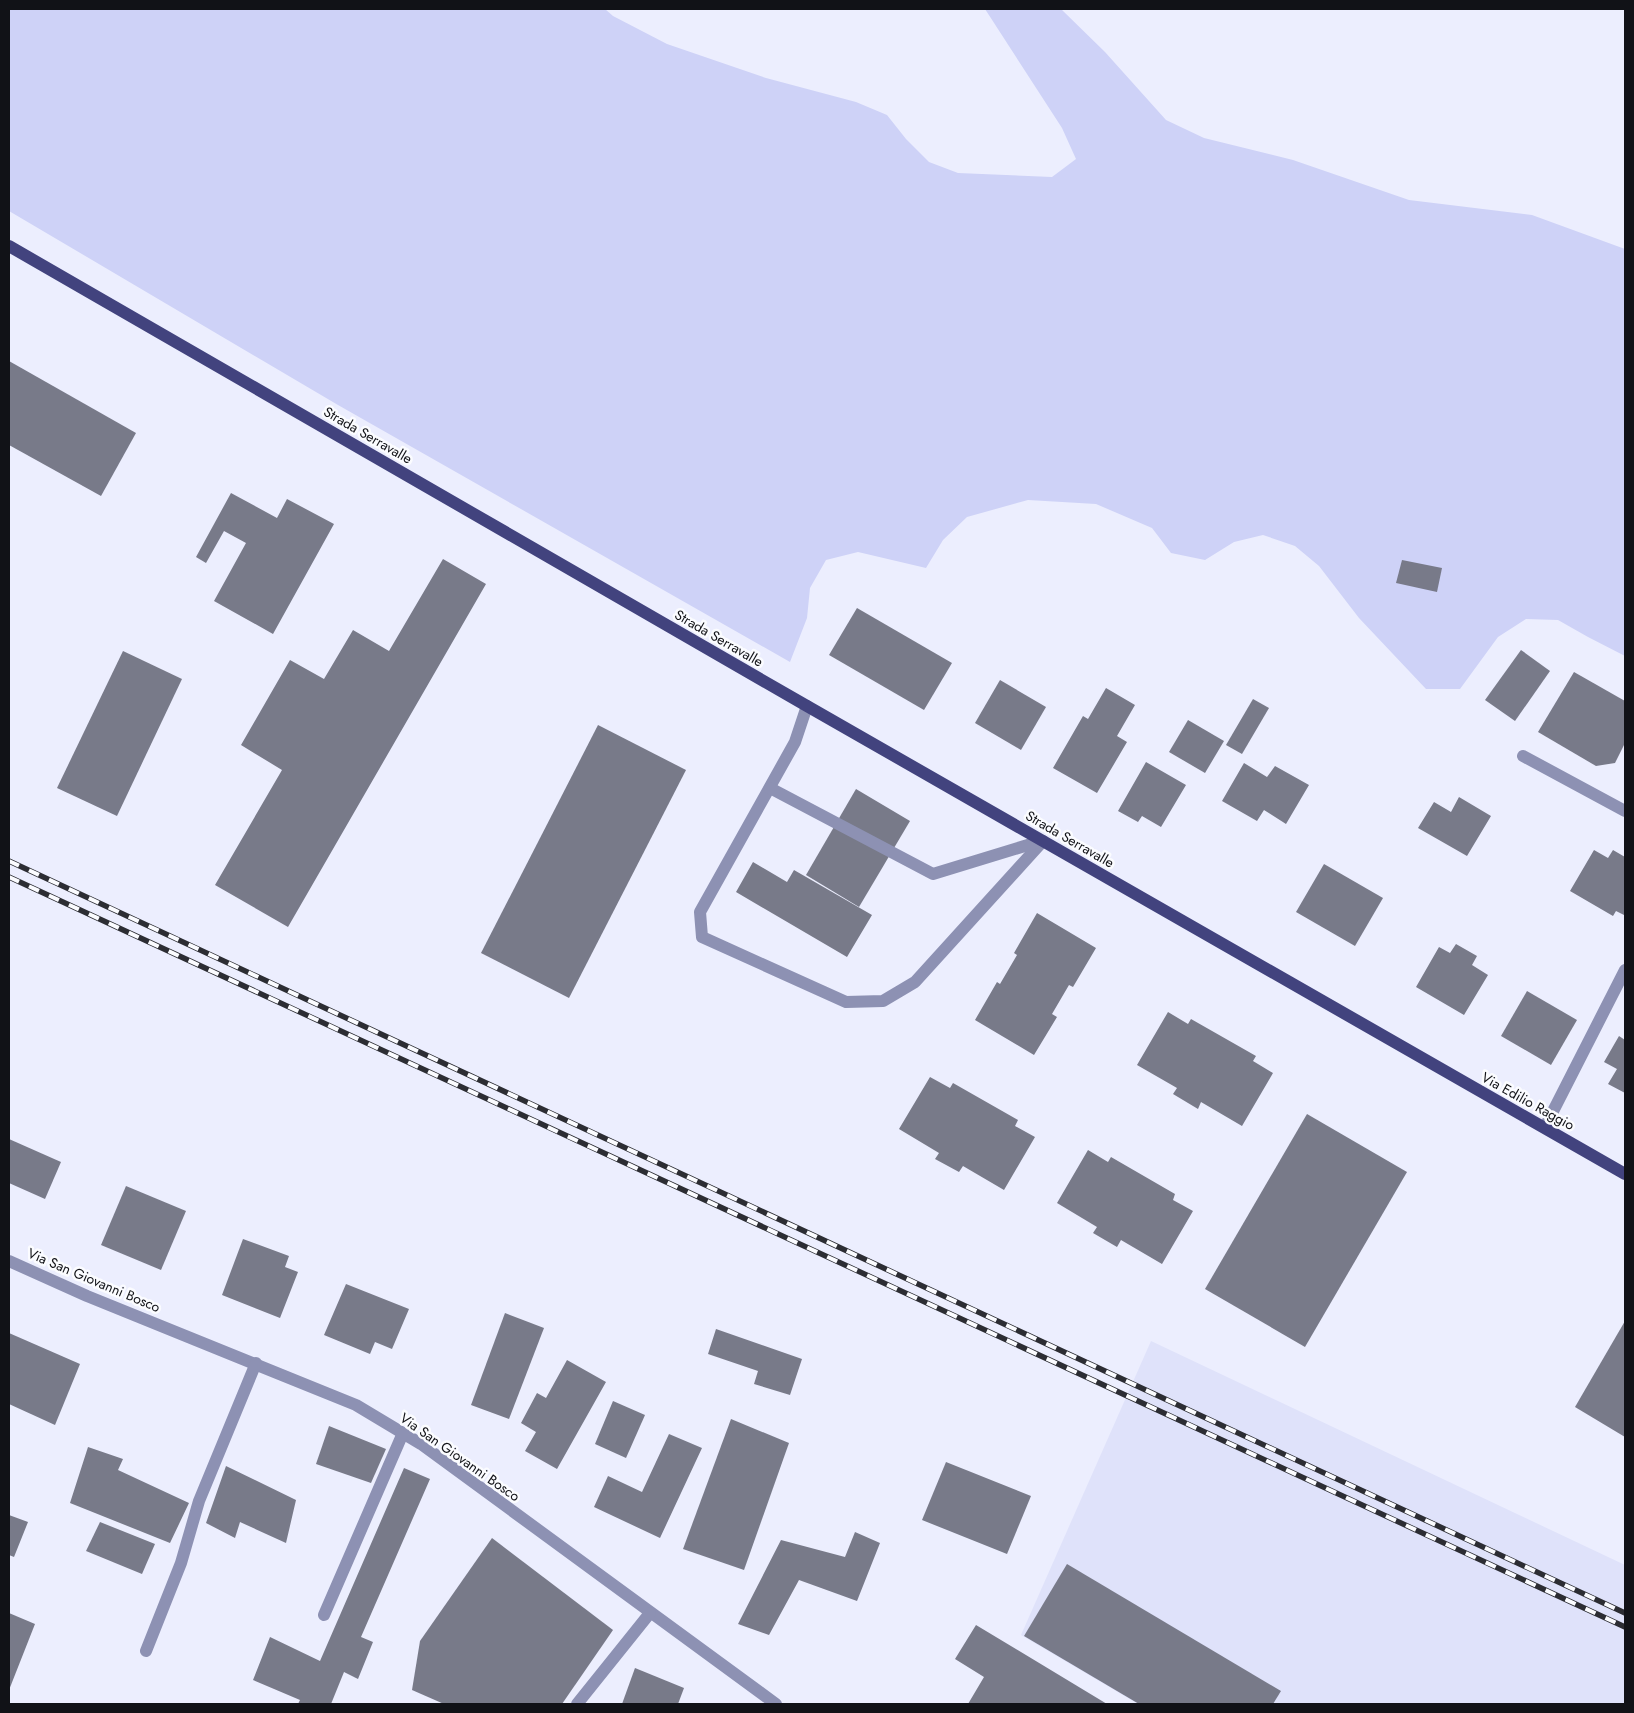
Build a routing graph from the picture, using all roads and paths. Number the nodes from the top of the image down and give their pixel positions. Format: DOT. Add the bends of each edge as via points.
graph roads {
  1 [pos="9,246"];
  2 [pos="807,706"];
  3 [pos="1523,756"];
  4 [pos="770,788"];
  5 [pos="1625,811"];
  6 [pos="1043,841"];
  7 [pos="1625,970"];
  8 [pos="1415,1054"];
  9 [pos="1545,1128"];
  10 [pos="1625,1174"];
  11 [pos="9,1261"];
  12 [pos="256,1364"];
  13 [pos="403,1433"];
  14 [pos="650,1614"];
  15 [pos="324,1615"];
  16 [pos="146,1651"];
  17 [pos="577,1704"];
  18 [pos="776,1704"];
  1 -- 2 [label="main road, Strada Serravalle"];
  2 -- 4 [label="street" via="796,742"];
  2 -- 6 [label="main road, Strada Serravalle"];
  3 -- 5 [label="street"];
  4 -- 6 [label="street" via="933,874"];
  4 -- 6 [label="street" via="700,912 702,936 846,1002 883,1000 915,982"];
  6 -- 8 [label="main road, Strada Serravalle"];
  7 -- 9 [label="street"];
  8 -- 9 [label="main road, Via Edilio Raggio"];
  9 -- 10 [label="main road, Via Edilio Raggio"];
  11 -- 12 [label="street, Via San Giovanni Bosco"];
  12 -- 13 [label="street, Via San Giovanni Bosco" via="356,1405"];
  12 -- 16 [label="street" via="199,1501 181,1563"];
  13 -- 14 [label="street, Via San Giovanni Bosco"];
  13 -- 15 [label="street"];
  14 -- 17 [label="street"];
  14 -- 18 [label="street, Via San Giovanni Bosco"];
}
